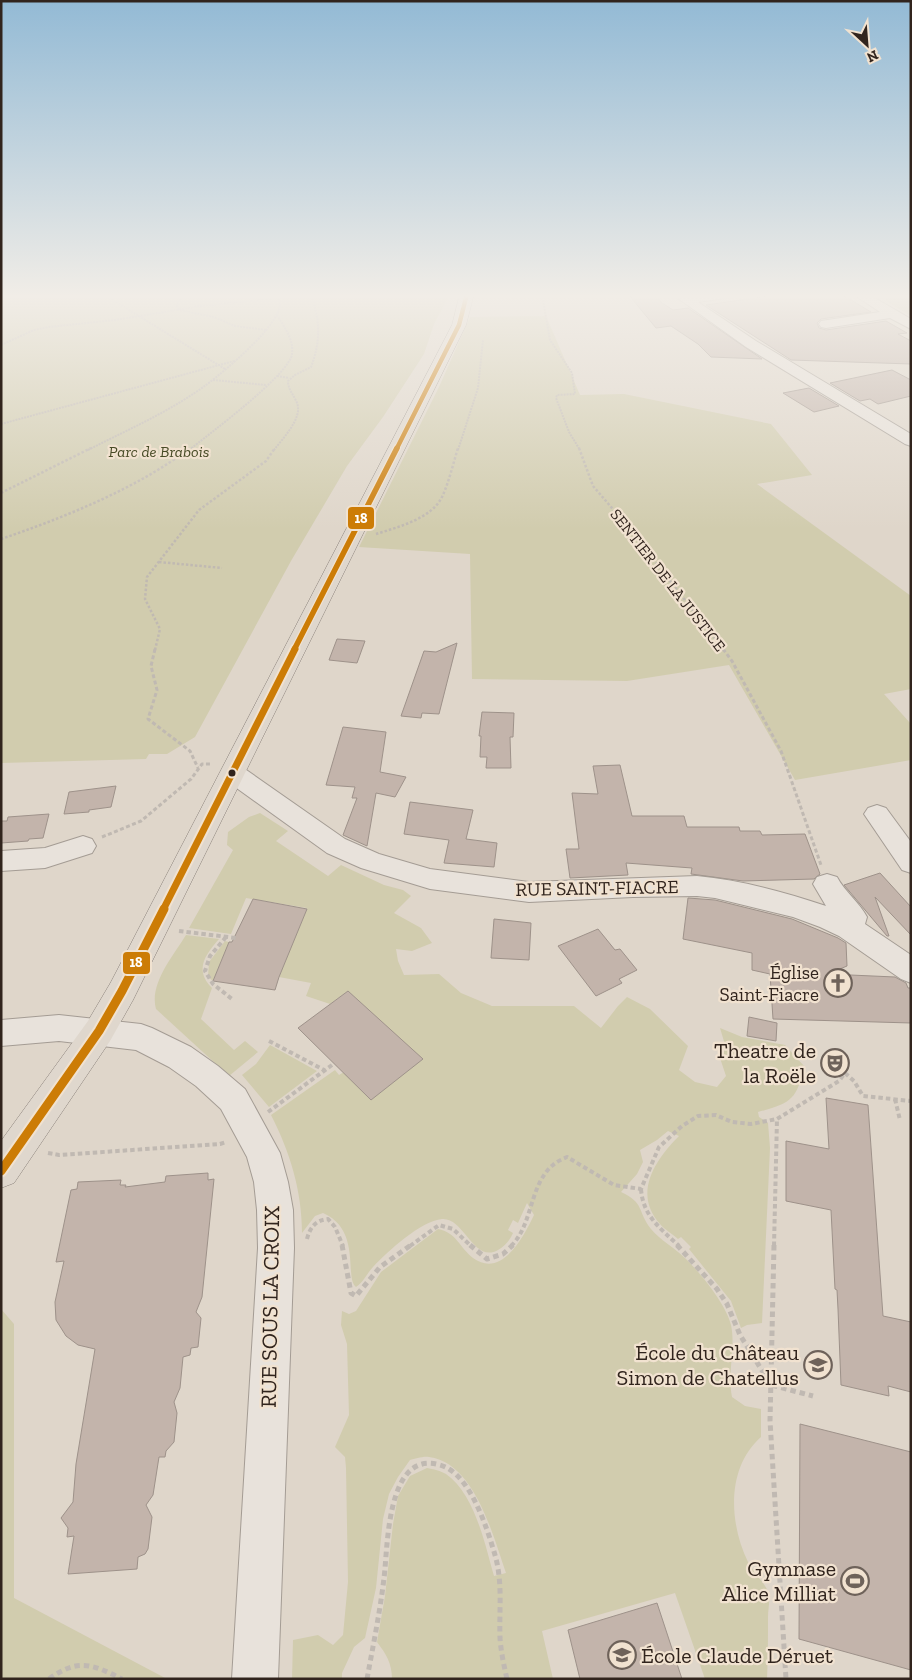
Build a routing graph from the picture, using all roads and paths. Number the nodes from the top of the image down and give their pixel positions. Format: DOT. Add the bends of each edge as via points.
graph roads {
  1 [pos="191,372"];
  2 [pos="221,372"];
  3 [pos="279,372"];
  4 [pos="301,372"];
  5 [pos="435,372"];
  6 [pos="480,372"];
  7 [pos="572,372"];
  8 [pos="798,372"];
  9 [pos="276,376"];
  10 [pos="290,378"];
  11 [pos="213,380"];
  12 [pos="266,385"];
  13 [pos="1,424"];
  14 [pos="911,441"];
  15 [pos="1,493"];
  16 [pos="1,539"];
  17 [pos="351,540"];
  18 [pos="159,562"];
  19 [pos="222,568"];
  20 [pos="198,768"];
  21 [pos="225,769"];
  22 [pos="876,814"];
  23 [pos="83,846"];
  24 [pos="1,861"];
  25 [pos="911,862"];
  26 [pos="827,884"];
  27 [pos="155,928"];
  28 [pos="849,928"];
  29 [pos="226,937"];
  30 [pos="236,938"];
  31 [pos="908,965"];
  32 [pos="232,999"];
  33 [pos="99,1031"];
  34 [pos="1,1033"];
  35 [pos="269,1041"];
  36 [pos="332,1065"];
  37 [pos="324,1070"];
  38 [pos="895,1099"];
  39 [pos="911,1101"];
  40 [pos="777,1119"];
  41 [pos="900,1120"];
  42 [pos="250,1126"];
  43 [pos="10,1158"];
  44 [pos="641,1189"];
  45 [pos="306,1242"];
  46 [pos="771,1385"];
  47 [pos="813,1396"];
  48 [pos="49,1679"];
  49 [pos="122,1679"];
  50 [pos="255,1679"];
  51 [pos="367,1679"];
  52 [pos="507,1679"];
  53 [pos="786,1679"];
  1 -- 13 [label="path"];
  2 -- 11 [label="path"];
  3 -- 9 [label="path"];
  4 -- 10 [label="path"];
  5 -- 17 [label="main road"];
  6 -- 17 [label="path" via="478,388 442,497 435,508 410,523"];
  7 -- 26 [label="path, SENTIER DE LA JUSTICE" via="575,394 557,395 556,398 583,454 593,486 732,661 781,750"];
  8 -- 14 [label="street"];
  9 -- 10 [label="path"];
  9 -- 12 [label="path"];
  10 -- 18 [label="path" via="287,388 298,405 297,416 288,431 266,461 200,510"];
  11 -- 12 [label="path"];
  11 -- 15 [label="path" via="169,408"];
  12 -- 16 [label="path" via="206,438 135,484"];
  17 -- 21 [label="main road" via="254,729"];
  18 -- 19 [label="path"];
  18 -- 20 [label="path" via="147,577 143,598 160,629 151,666 157,690 148,719 190,751"];
  20 -- 21 [label="path" via="205,764"];
  20 -- 23 [label="path" via="190,779 141,821"];
  21 -- 27 [label="main road"];
  21 -- 28 [label="street, RUE SAINT-FIACRE" via="348,852 370,862 430,879 530,892 633,887 715,888 815,913"];
  22 -- 25 [label="street"];
  23 -- 24 [label="street" via="45,858"];
  26 -- 28 [label="street" via="853,917"];
  27 -- 29 [label="path"];
  27 -- 33 [label="main road"];
  28 -- 31 [label="street, RUE SAINT-FIACRE"];
  29 -- 30 [label="path"];
  29 -- 32 [label="path" via="208,956 205,967 214,987"];
  33 -- 34 [label="street, RUE SOUS LA CROIX" via="59,1028"];
  33 -- 42 [label="street, RUE SOUS LA CROIX" via="141,1037 180,1056 233,1099"];
  33 -- 43 [label="main road"];
  35 -- 37 [label="path"];
  36 -- 37 [label="path"];
  37 -- 42 [label="path"];
  38 -- 39 [label="path"];
  38 -- 40 [label="path" via="862,1096 845,1073 839,1081"];
  38 -- 41 [label="path"];
  40 -- 44 [label="path" via="751,1124 732,1122 716,1115 698,1116 659,1147"];
  40 -- 46 [label="path"];
  42 -- 43 [label="path" via="220,1144"];
  42 -- 50 [label="street, RUE SOUS LA CROIX" via="270,1182 276,1248"];
  44 -- 45 [label="path" via="614,1185 567,1157 558,1159 546,1170 520,1233 503,1255 487,1259 453,1228 439,1224 380,1267 356,1296 350,1293 342,1237 333,1224 328,1219 320,1219 313,1225"];
  44 -- 46 [label="path" via="642,1203 653,1221 685,1252 727,1304 740,1335"];
  46 -- 47 [label="path"];
  46 -- 53 [label="path" via="770,1421"];
  48 -- 49 [label="path" via="70,1666 91,1663"];
  51 -- 52 [label="path" via="391,1511 404,1477 414,1467 427,1463 447,1468 457,1477 469,1492 488,1534 502,1595 500,1635"];
}
